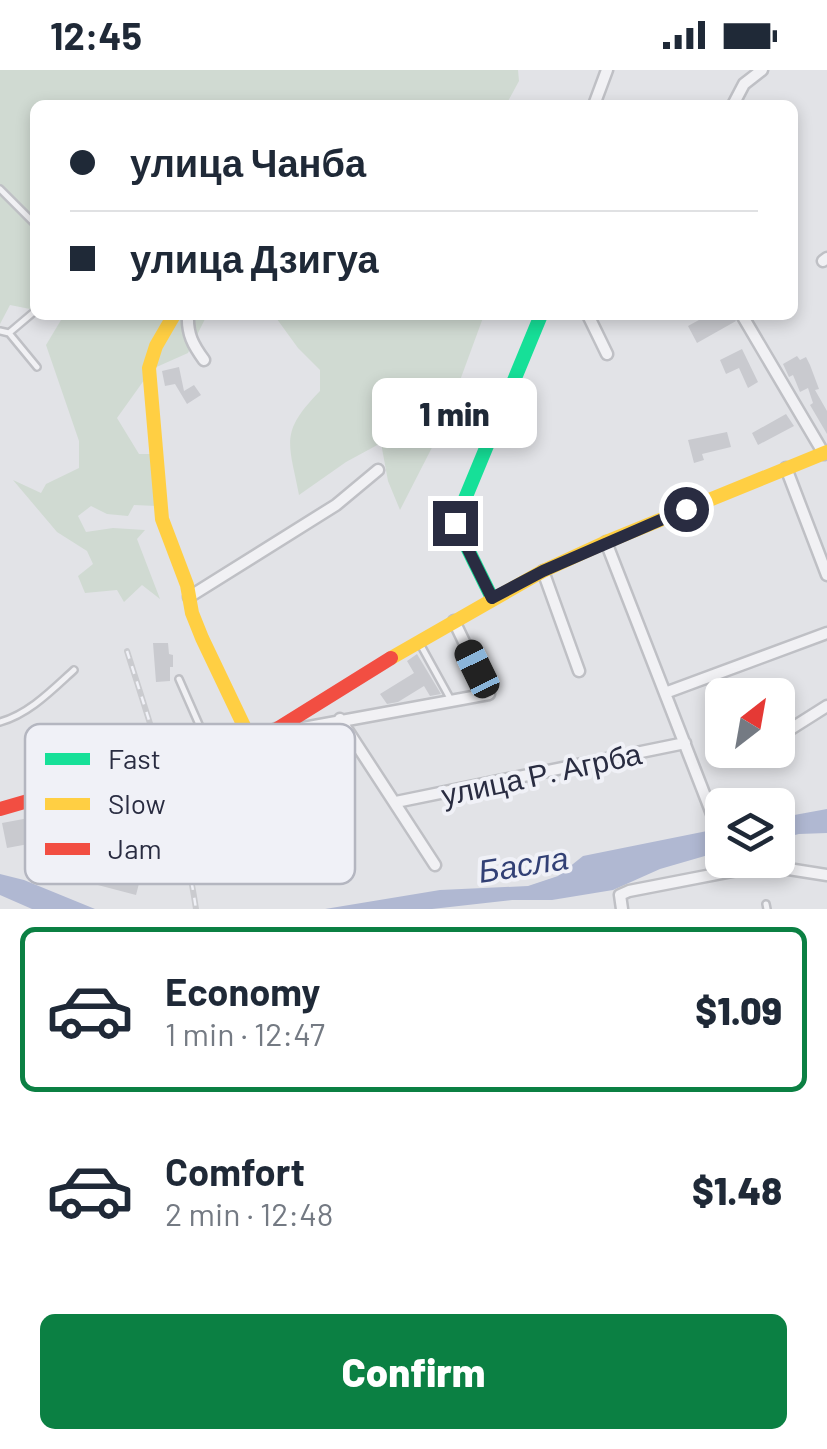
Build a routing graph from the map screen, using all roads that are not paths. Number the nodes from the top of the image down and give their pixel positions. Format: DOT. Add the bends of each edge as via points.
graph roads {
  1 [pos="607,70"];
  2 [pos="762,70"];
  3 [pos="596,100"];
  4 [pos="735,100"];
  5 [pos="0,189"];
  6 [pos="30,219"];
  7 [pos="30,315"];
  8 [pos="171,320"];
  9 [pos="188,320"];
  10 [pos="540,320"];
  11 [pos="590,320"];
  12 [pos="745,320"];
  13 [pos="0,331"];
  14 [pos="9,333"];
  15 [pos="607,354"];
  16 [pos="204,360"];
  17 [pos="37,367"];
  18 [pos="825,453"];
  19 [pos="786,468"];
  20 [pos="378,470"];
  21 [pos="606,542"];
  22 [pos="822,547"];
  23 [pos="543,571"];
  24 [pos="827,575"];
  25 [pos="189,596"];
  26 [pos="492,598"];
  27 [pos="454,621"];
  28 [pos="827,633"];
  29 [pos="418,641"];
  30 [pos="74,670"];
  31 [pos="579,671"];
  32 [pos="179,679"];
  33 [pos="665,693"];
  34 [pos="451,700"];
  35 [pos="827,706"];
  36 [pos="340,720"];
  37 [pos="0,722"];
  38 [pos="199,724"];
  39 [pos="243,724"];
  40 [pos="289,724"];
  41 [pos="308,724"];
  42 [pos="343,724"];
  43 [pos="795,726"];
  44 [pos="355,742"];
  45 [pos="685,743"];
  46 [pos="705,795"];
  47 [pos="25,802"];
  48 [pos="396,802"];
  49 [pos="0,809"];
  50 [pos="436,865"];
  51 [pos="827,875"];
  52 [pos="622,909"];
  1 -- 3 [label="street"];
  2 -- 4 [label="street"];
  5 -- 6 [label="lane"];
  7 -- 14 [label="lane"];
  8 -- 25 [label="street" via="149,368 162,519"];
  9 -- 16 [label="street" via="191,342"];
  10 -- 26 [label="street" via="455,523"];
  11 -- 15 [label="street"];
  12 -- 18 [label="street"];
  13 -- 14 [label="lane"];
  14 -- 17 [label="lane"];
  18 -- 19 [label="street"];
  19 -- 21 [label="street"];
  19 -- 22 [label="street"];
  20 -- 25 [label="street"];
  21 -- 23 [label="street"];
  21 -- 33 [label="street"];
  22 -- 24 [label="street"];
  23 -- 26 [label="street"];
  23 -- 31 [label="street"];
  25 -- 39 [label="street"];
  26 -- 27 [label="street"];
  27 -- 29 [label="street"];
  27 -- 34 [label="street" via="489,694"];
  28 -- 33 [label="street"];
  29 -- 34 [label="lane"];
  29 -- 40 [label="street"];
  30 -- 37 [label="lane"];
  32 -- 38 [label="lane"];
  33 -- 45 [label="street"];
  34 -- 36 [label="street"];
  35 -- 43 [label="street"];
  36 -- 41 [label="street"];
  36 -- 42 [label="street"];
  44 -- 48 [label="street"];
  45 -- 46 [label="street"];
  45 -- 48 [label="street, улица Р. Агрба"];
  47 -- 49 [label="street"];
  48 -- 50 [label="street"];
  51 -- 52 [label="street" via="763,865 629,891 620,895"];
}
